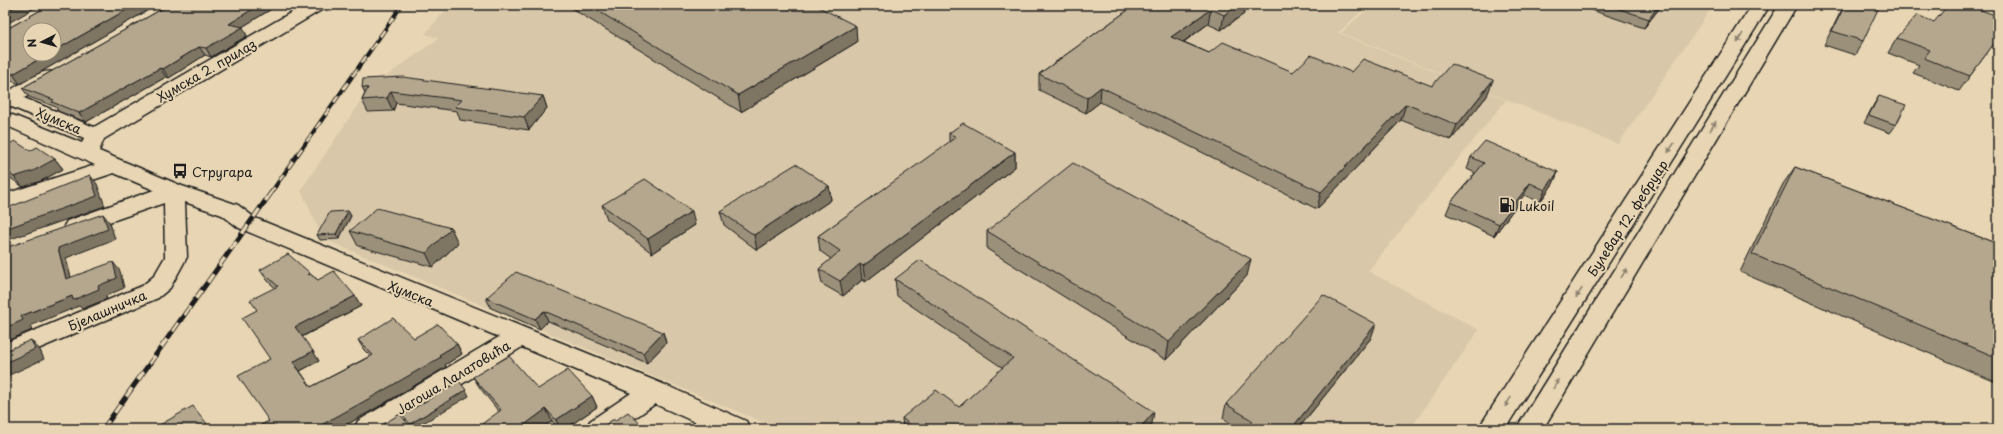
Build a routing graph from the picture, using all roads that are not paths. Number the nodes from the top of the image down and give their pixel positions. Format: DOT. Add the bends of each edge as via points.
graph roads {
  1 [pos="317,5"];
  2 [pos="1761,5"];
  3 [pos="1788,5"];
  4 [pos="64,68"];
  5 [pos="6,105"];
  6 [pos="91,144"];
  7 [pos="116,165"];
  8 [pos="174,191"];
  9 [pos="5,202"];
  10 [pos="58,232"];
  11 [pos="519,337"];
  12 [pos="5,353"];
  13 [pos="654,391"];
  14 [pos="367,429"];
  15 [pos="599,429"];
  16 [pos="737,429"];
  17 [pos="1491,429"];
  18 [pos="1529,429"];
  1 -- 6 [label="street, Хумска 2. прилаз"];
  2 -- 17 [label="street, Булевар 12. фебруар, one-way"];
  18 -- 3 [label="street, Булевар 12. фебруар, one-way"];
  4 -- 5 [label="street"];
  5 -- 6 [label="street, Хумска"];
  6 -- 7 [label="street, Хумска"];
  7 -- 8 [label="street, Хумска"];
  7 -- 9 [label="street"];
  8 -- 10 [label="street"];
  8 -- 11 [label="street, Хумска" via="230,210 247,224"];
  8 -- 12 [label="street, Бјелашничка" via="176,257 162,282 150,292"];
  11 -- 13 [label="street, Хумска"];
  11 -- 14 [label="street, Јагоша Лалатовића"];
  13 -- 15 [label="street"];
  13 -- 16 [label="street, Хумска"];
}
